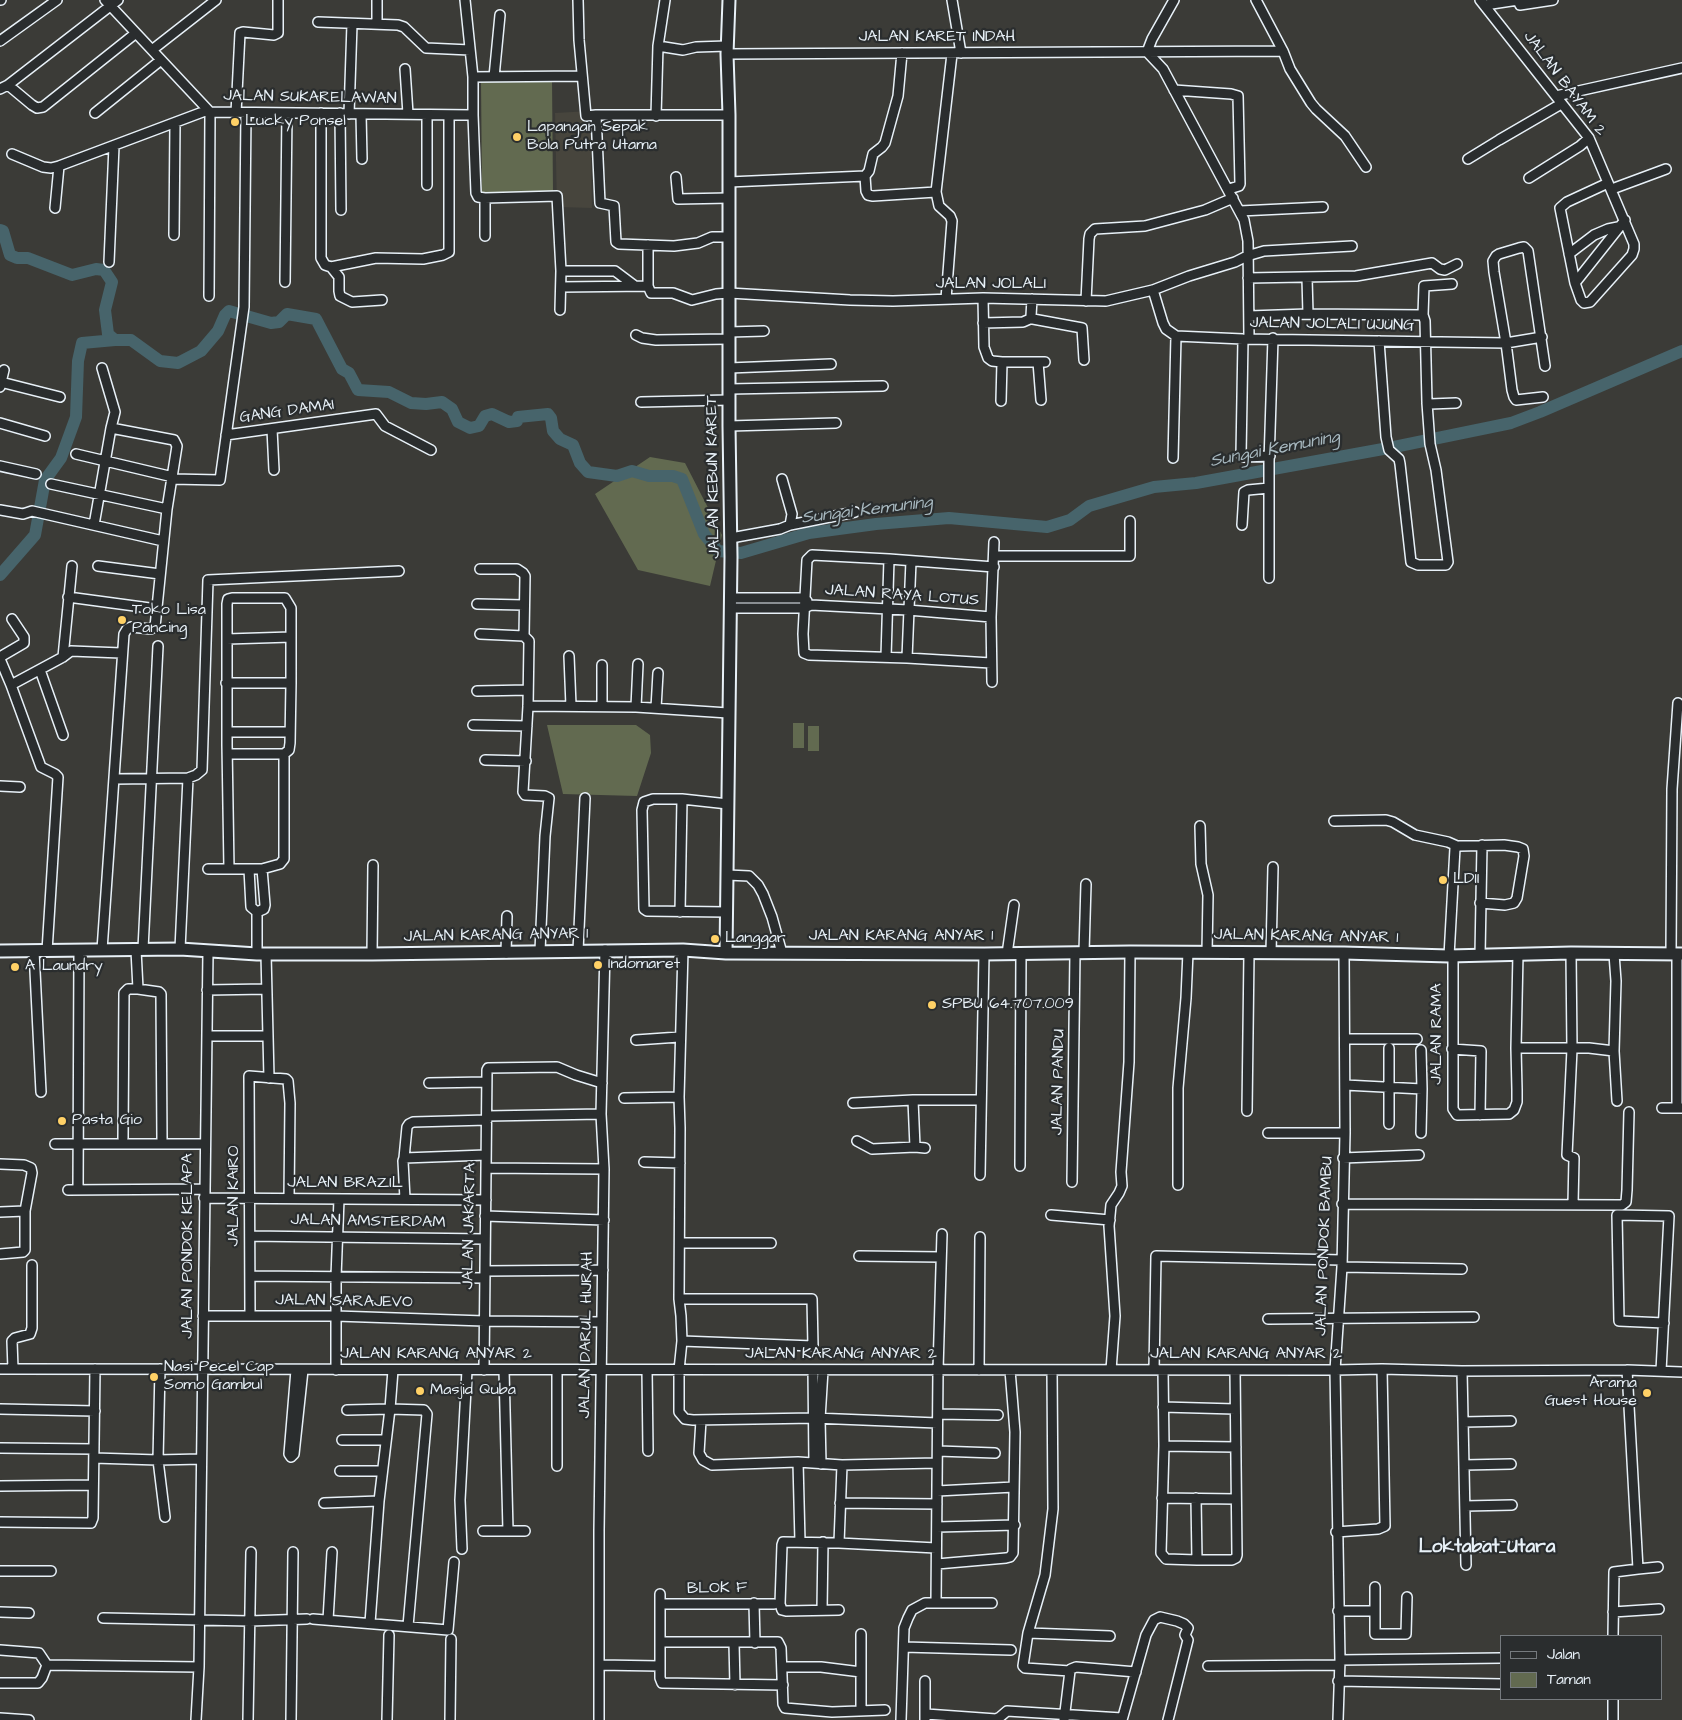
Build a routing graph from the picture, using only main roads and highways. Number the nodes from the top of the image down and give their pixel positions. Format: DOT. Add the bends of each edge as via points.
graph roads {
  1 [pos="729,0"];
  2 [pos="0,951"];
  3 [pos="726,953"];
  4 [pos="1677,954"];
  1 -- 3 [label="main road, JALAN KEBUN KARET" via="732,557"];
  2 -- 3 [label="main road, JALAN KARANG ANYAR 1" via="180,949 261,954 372,954 683,950"];
  3 -- 4 [label="main road, JALAN KARANG ANYAR 1"];
}
